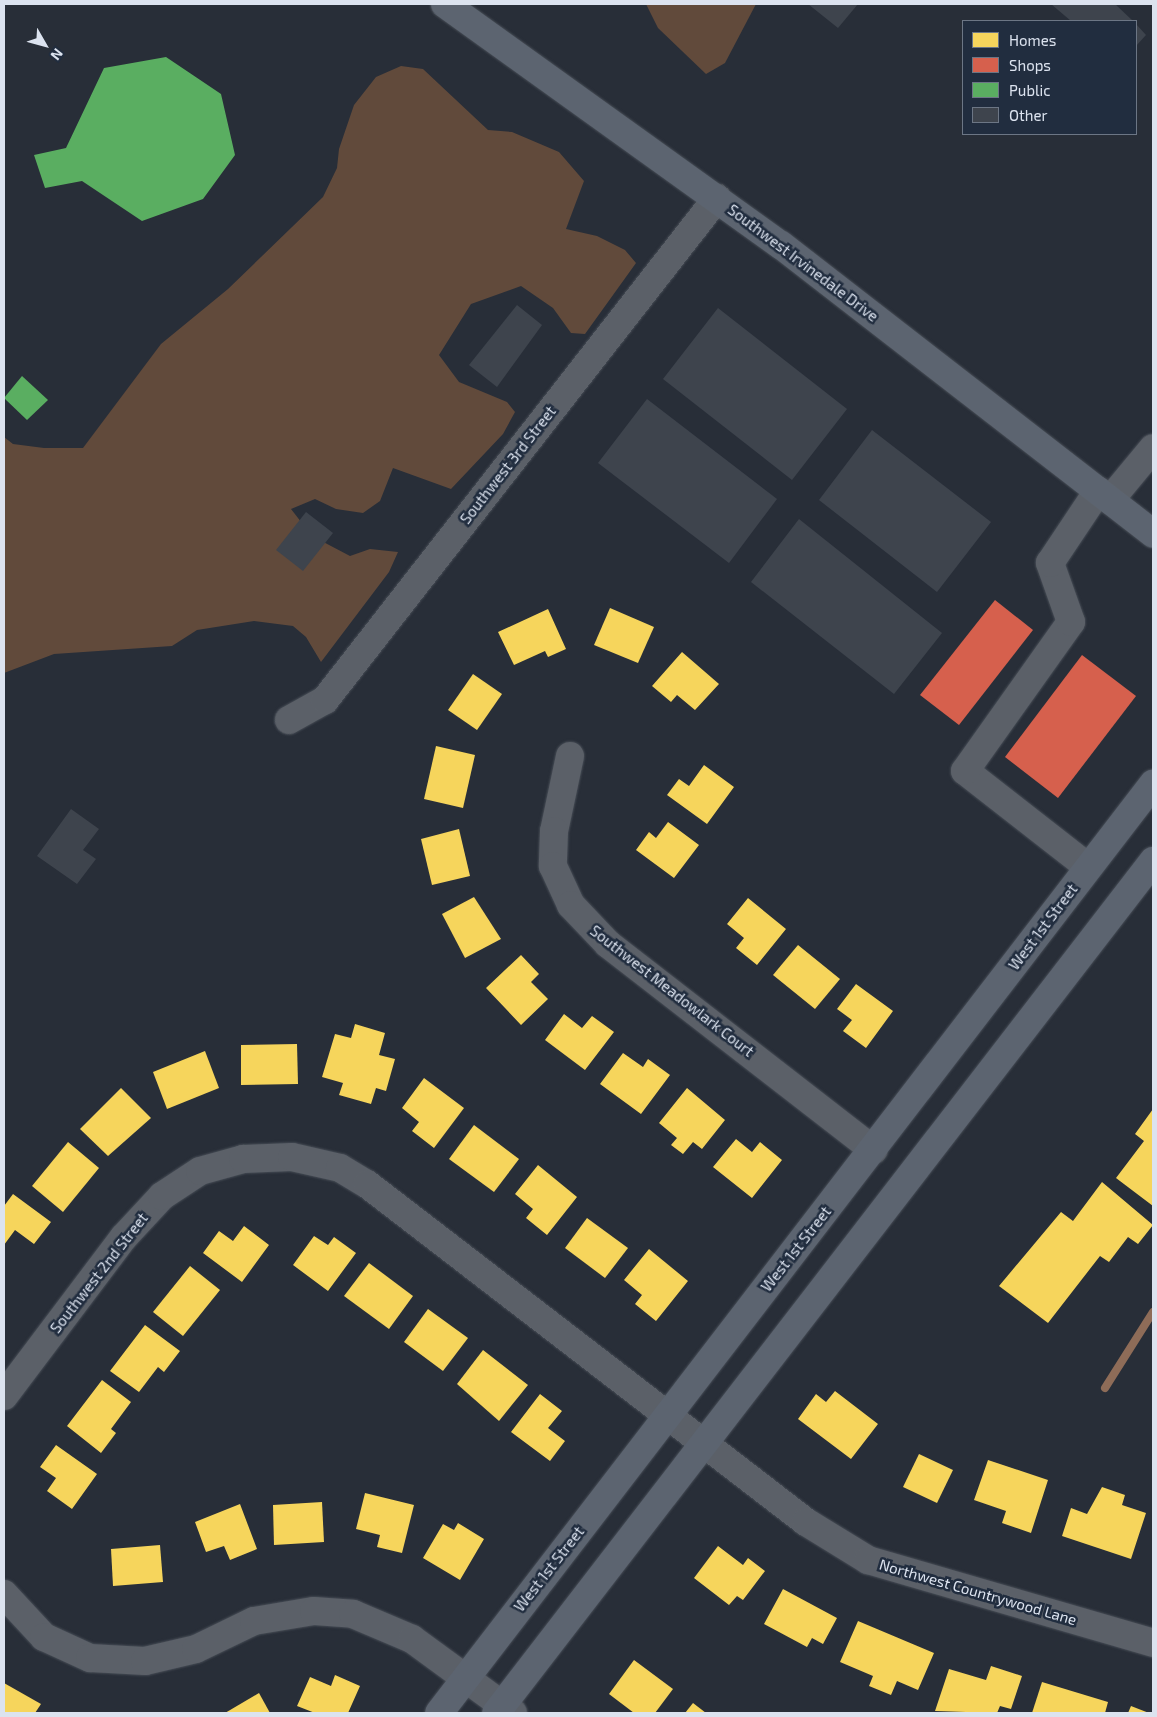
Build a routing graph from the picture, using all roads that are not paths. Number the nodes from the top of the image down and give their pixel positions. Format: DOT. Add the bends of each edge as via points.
graph roads {
  1 [pos="445,4"];
  2 [pos="717,198"];
  3 [pos="1153,448"];
  4 [pos="1104,496"];
  5 [pos="1153,534"];
  6 [pos="289,720"];
  7 [pos="570,756"];
  8 [pos="1153,784"];
  9 [pos="1153,861"];
  10 [pos="1088,868"];
  11 [pos="874,1150"];
  12 [pos="11,1386"];
  13 [pos="668,1414"];
  14 [pos="704,1443"];
  15 [pos="4,1594"];
  16 [pos="1153,1643"];
  17 [pos="465,1678"];
  18 [pos="504,1710"];
  19 [pos="439,1713"];
  1 -- 2 [label="main road, Southwest Irvinedale Drive"];
  2 -- 4 [label="main road, Southwest Irvinedale Drive"];
  2 -- 6 [label="street, Southwest 3rd Street" via="325,700"];
  3 -- 4 [label="street"];
  4 -- 5 [label="main road, Southwest Irvinedale Drive"];
  4 -- 10 [label="street" via="1050,563 1071,622 965,771"];
  7 -- 11 [label="street, Southwest Meadowlark Court" via="554,831 553,866 571,905 608,944"];
  8 -- 10 [label="main road, West 1st Street"];
  9 -- 14 [label="main road"];
  10 -- 11 [label="main road, West 1st Street"];
  11 -- 13 [label="main road, West 1st Street"];
  12 -- 13 [label="street, Southwest 2nd Street" via="124,1237 162,1196 200,1171 242,1160 292,1157 340,1168"];
  13 -- 14 [label="street, Northwest Countrywood Lane"];
  13 -- 17 [label="main road, West 1st Street"];
  14 -- 16 [label="street, Northwest Countrywood Lane" via="806,1522 868,1560"];
  14 -- 18 [label="main road"];
  15 -- 17 [label="street" via="44,1637 90,1658 145,1661 196,1649 254,1621 332,1611 391,1627"];
  17 -- 18 [label="street"];
  17 -- 19 [label="main road, West 1st Street"];
}
